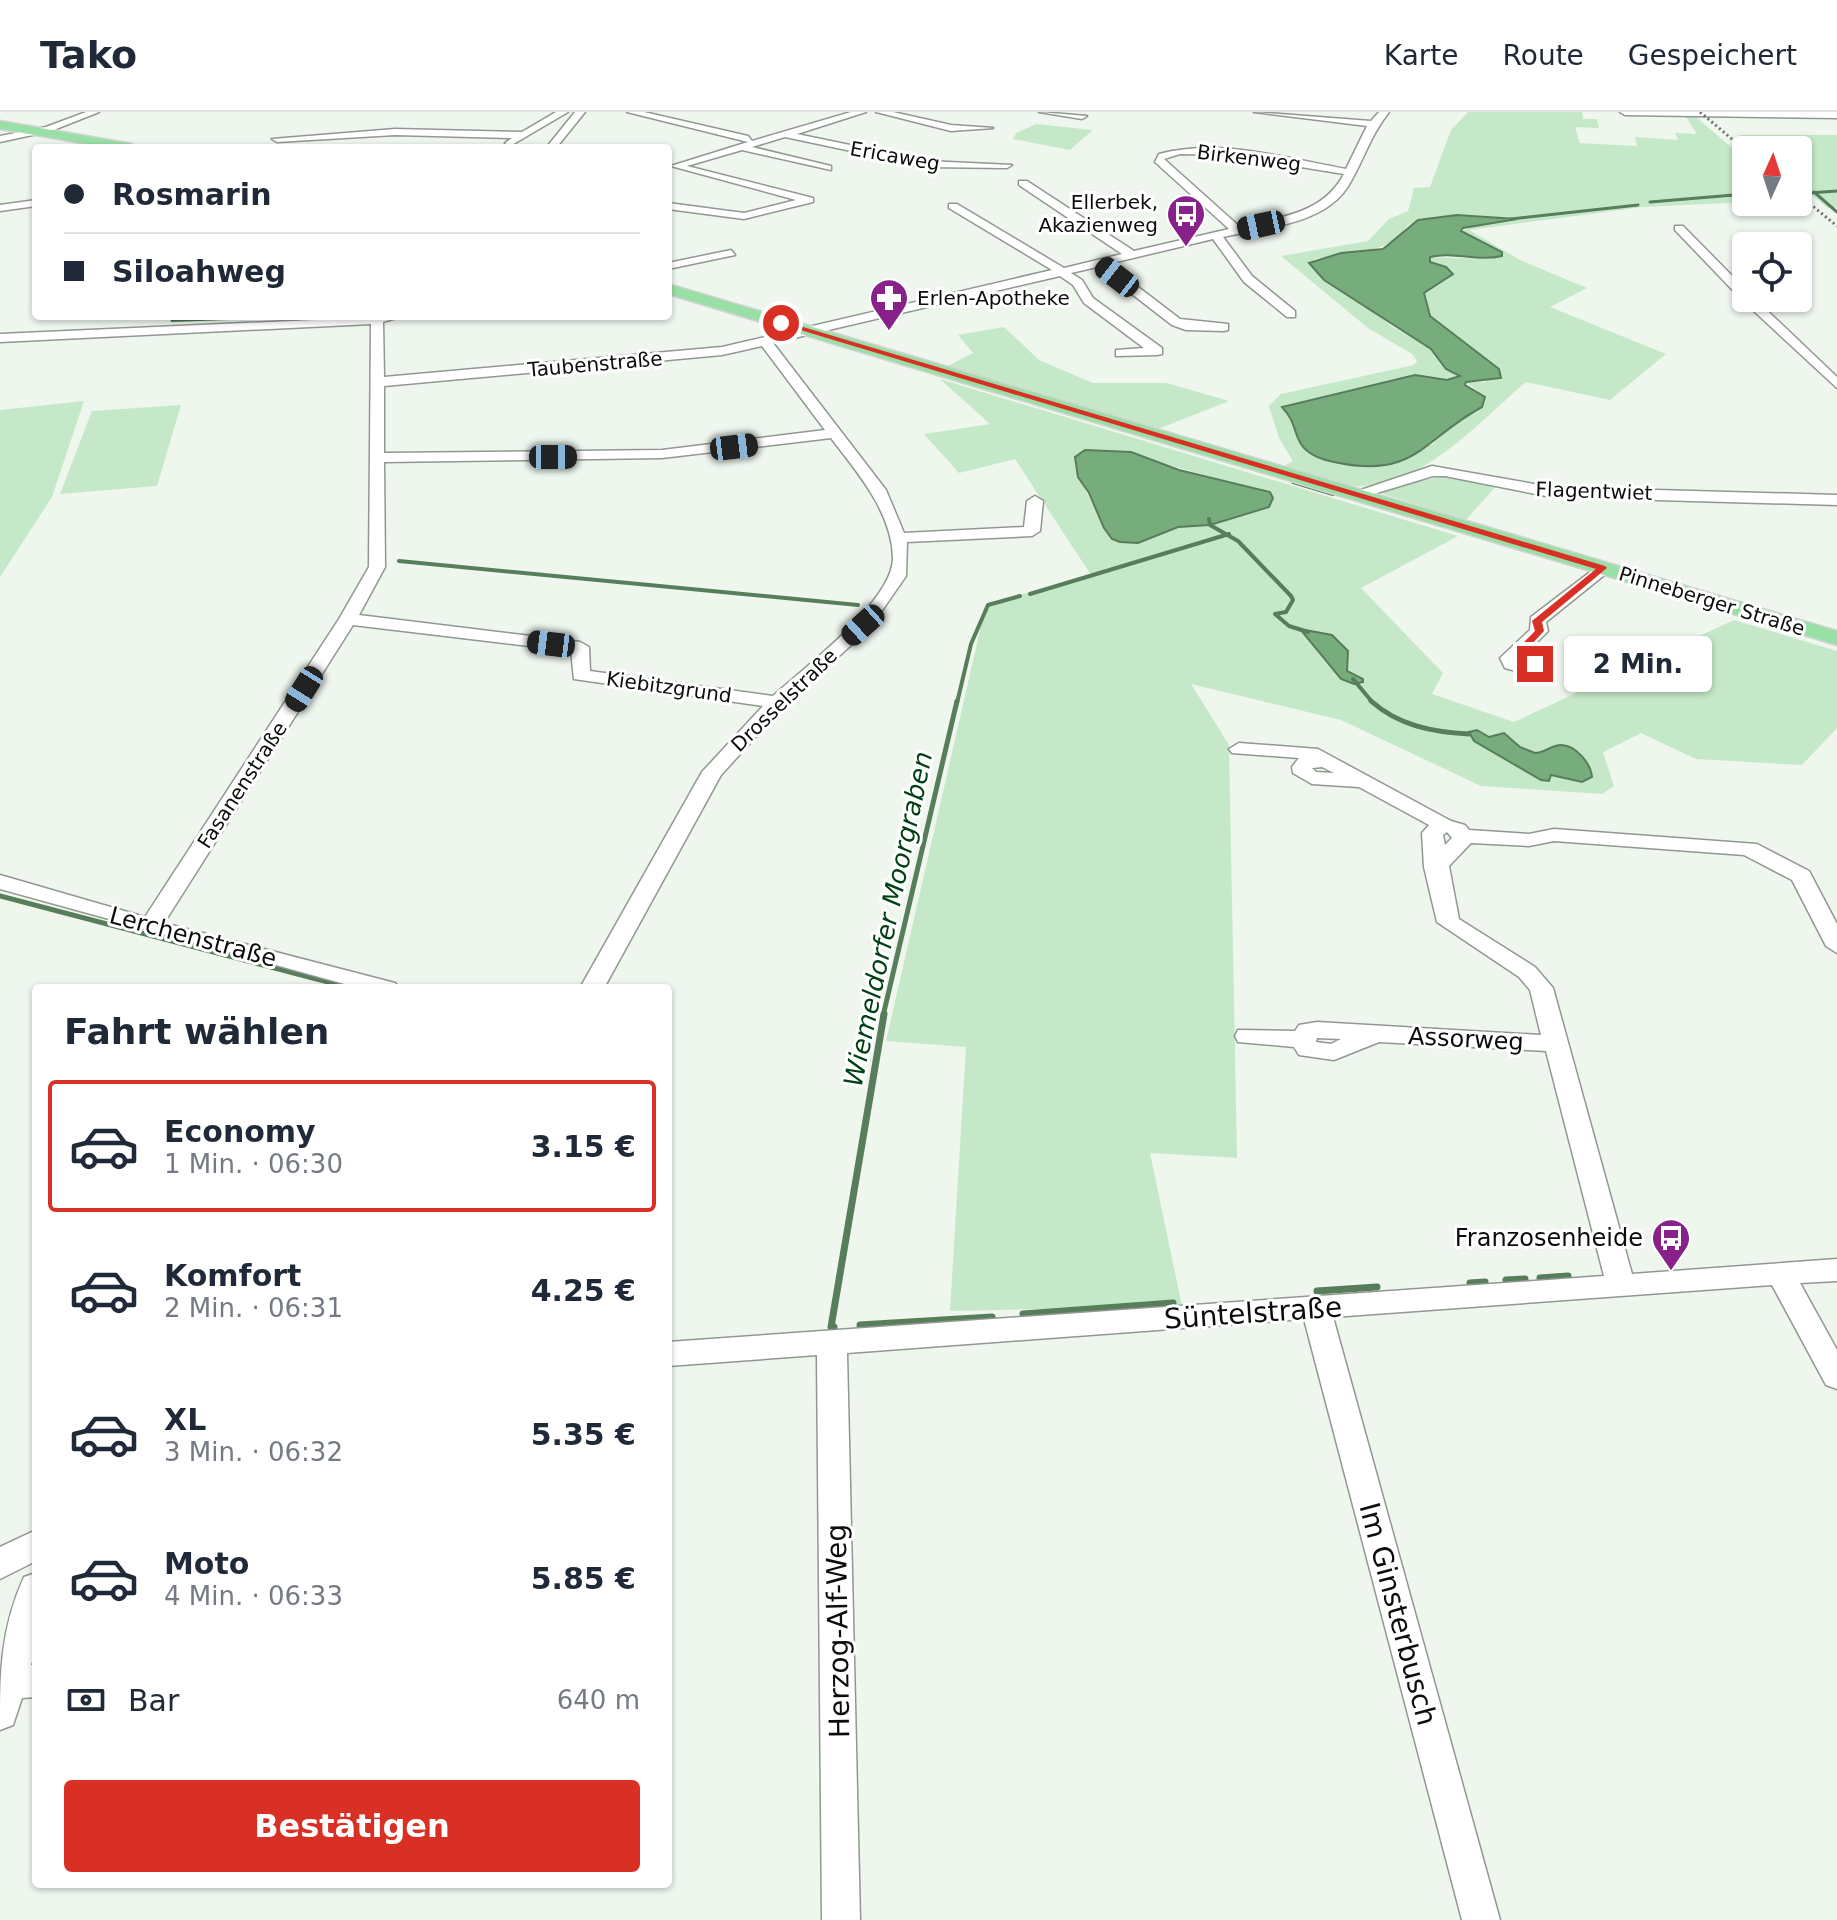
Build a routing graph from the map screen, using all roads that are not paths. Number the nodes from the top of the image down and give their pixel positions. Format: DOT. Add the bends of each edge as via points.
graph roads {
  1 [pos="94,112"];
  2 [pos="563,112"];
  3 [pos="580,112"];
  4 [pos="635,112"];
  5 [pos="881,112"];
  6 [pos="1044,112"];
  7 [pos="1259,112"];
  8 [pos="1384,112"];
  9 [pos="1625,112"];
  10 [pos="853,113"];
  11 [pos="1285,115"];
  12 [pos="1837,115"];
  13 [pos="1082,116"];
  14 [pos="1265,122"];
  15 [pos="1370,124"];
  16 [pos="0,125"];
  17 [pos="988,128"];
  18 [pos="37,133"];
  19 [pos="784,134"];
  20 [pos="525,135"];
  21 [pos="0,139"];
  22 [pos="277,139"];
  23 [pos="744,143"];
  24 [pos="107,144"];
  25 [pos="505,144"];
  26 [pos="554,144"];
  27 [pos="1007,165"];
  28 [pos="672,167"];
  29 [pos="827,168"];
  30 [pos="1348,172"];
  31 [pos="1023,183"];
  32 [pos="32,204"];
  33 [pos="953,206"];
  34 [pos="672,207"];
  35 [pos="0,208"];
  36 [pos="1237,230"];
  37 [pos="1215,234"];
  38 [pos="1698,234"];
  39 [pos="731,253"];
  40 [pos="1130,254"];
  41 [pos="1098,262"];
  42 [pos="672,265"];
  43 [pos="1061,271"];
  44 [pos="1732,278"];
  45 [pos="672,290"];
  46 [pos="1763,312"];
  47 [pos="1291,314"];
  48 [pos="357,320"];
  49 [pos="377,320"];
  50 [pos="1224,327"];
  51 [pos="809,331"];
  52 [pos="0,338"];
  53 [pos="766,342"];
  54 [pos="1121,353"];
  55 [pos="378,382"];
  56 [pos="1837,384"];
  57 [pos="837,433"];
  58 [pos="376,458"];
  59 [pos="1361,495"];
  60 [pos="1837,500"];
  61 [pos="1035,501"];
  62 [pos="898,538"];
  63 [pos="1602,568"];
  64 [pos="348,619"];
  65 [pos="1837,638"];
  66 [pos="1526,645"];
  67 [pos="777,702"];
  68 [pos="1239,749"];
  69 [pos="1454,830"];
  70 [pos="0,882"];
  71 [pos="151,926"];
  72 [pos="1837,946"];
  73 [pos="372,984"];
  74 [pos="594,984"];
  75 [pos="1247,1036"];
  76 [pos="1557,1044"];
  77 [pos="1837,1270"];
  78 [pos="1780,1274"];
  79 [pos="1621,1287"];
  80 [pos="1316,1309"];
  81 [pos="832,1342"];
  82 [pos="672,1354"];
  83 [pos="1837,1377"];
  84 [pos="32,1608"];
  85 [pos="15,1692"];
  86 [pos="841,1920"];
  87 [pos="1481,1920"];
  1 -- 18 [label="street"];
  2 -- 20 [label="street"];
  3 -- 26 [label="street"];
  4 -- 23 [label="street"];
  5 -- 17 [label="street" via="951,128"];
  6 -- 13 [label="street"];
  7 -- 11 [label="street"];
  8 -- 15 [label="street"];
  9 -- 12 [label="street"];
  10 -- 19 [label="street"];
  11 -- 14 [label="street"];
  11 -- 15 [label="street"];
  15 -- 30 [label="street, Taubenstraße"];
  16 -- 18 [label="main road"];
  18 -- 21 [label="street"];
  18 -- 24 [label="main road"];
  19 -- 23 [label="street"];
  19 -- 27 [label="street, Ericaweg" via="927,164"];
  20 -- 22 [label="street" via="395,132"];
  20 -- 25 [label="street"];
  23 -- 28 [label="street"];
  23 -- 29 [label="street"];
  28 -- 34 [label="street" via="809,200 744,216"];
  30 -- 36 [label="street, Taubenstraße" via="1336,198 1322,209"];
  30 -- 36 [label="street, Birkenweg" via="1213,151 1162,156 1159,160"];
  31 -- 40 [label="street"];
  32 -- 35 [label="street"];
  33 -- 43 [label="street"];
  36 -- 37 [label="street, Taubenstraße"];
  37 -- 40 [label="street, Taubenstraße"];
  37 -- 47 [label="street" via="1248,279"];
  38 -- 44 [label="street"];
  39 -- 42 [label="street"];
  40 -- 41 [label="street, Taubenstraße"];
  41 -- 43 [label="street, Taubenstraße"];
  41 -- 50 [label="street" via="1176,322"];
  43 -- 51 [label="street, Taubenstraße"];
  43 -- 54 [label="street" via="1078,283 1088,300 1157,351"];
  45 -- 51 [label="main road, Pinneberger Straße"];
  46 -- 56 [label="street"];
  48 -- 52 [label="street"];
  49 -- 55 [label="street, Fasanenstraße"];
  51 -- 53 [label="street, Taubenstraße"];
  51 -- 59 [label="main road, Pinneberger Straße"];
  53 -- 55 [label="street, Taubenstraße" via="683,357"];
  53 -- 57 [label="street, Drosselstraße"];
  55 -- 58 [label="street, Fasanenstraße"];
  57 -- 58 [label="street" via="662,454"];
  57 -- 62 [label="street, Drosselstraße" via="878,490"];
  58 -- 64 [label="street, Fasanenstraße" via="377,567"];
  59 -- 60 [label="street, Flagentwiet" via="1445,471 1551,492"];
  59 -- 63 [label="main road, Pinneberger Straße"];
  61 -- 62 [label="street" via="1032,531"];
  62 -- 67 [label="street, Drosselstraße" via="898,576 884,600"];
  63 -- 65 [label="main road, Pinneberger Straße"];
  63 -- 66 [label="street" via="1537,621 1539,631"];
  64 -- 67 [label="street, Kiebitzgrund" via="580,647 581,675"];
  64 -- 71 [label="street, Fasanenstraße"];
  67 -- 74 [label="street, Drosselstraße" via="712,772"];
  68 -- 69 [label="street" via="1307,752"];
  69 -- 72 [label="street" via="1529,840 1562,836 1749,849 1801,876"];
  69 -- 76 [label="street" via="1435,867 1448,922 1536,979"];
  70 -- 71 [label="street, Lerchenstraße"];
  71 -- 73 [label="street, Lerchenstraße"];
  75 -- 76 [label="street, Assorweg" via="1302,1039 1317,1030"];
  76 -- 79 [label="street"];
  77 -- 78 [label="street, Süntelstraße"];
  78 -- 79 [label="street, Süntelstraße"];
  78 -- 83 [label="street"];
  79 -- 80 [label="street, Süntelstraße"];
  80 -- 81 [label="street, Süntelstraße"];
  80 -- 87 [label="street, Im Ginsterbusch"];
  81 -- 82 [label="street, Süntelstraße"];
  81 -- 86 [label="street, Herzog-Alf-Weg"];
  84 -- 85 [label="street"];
}
